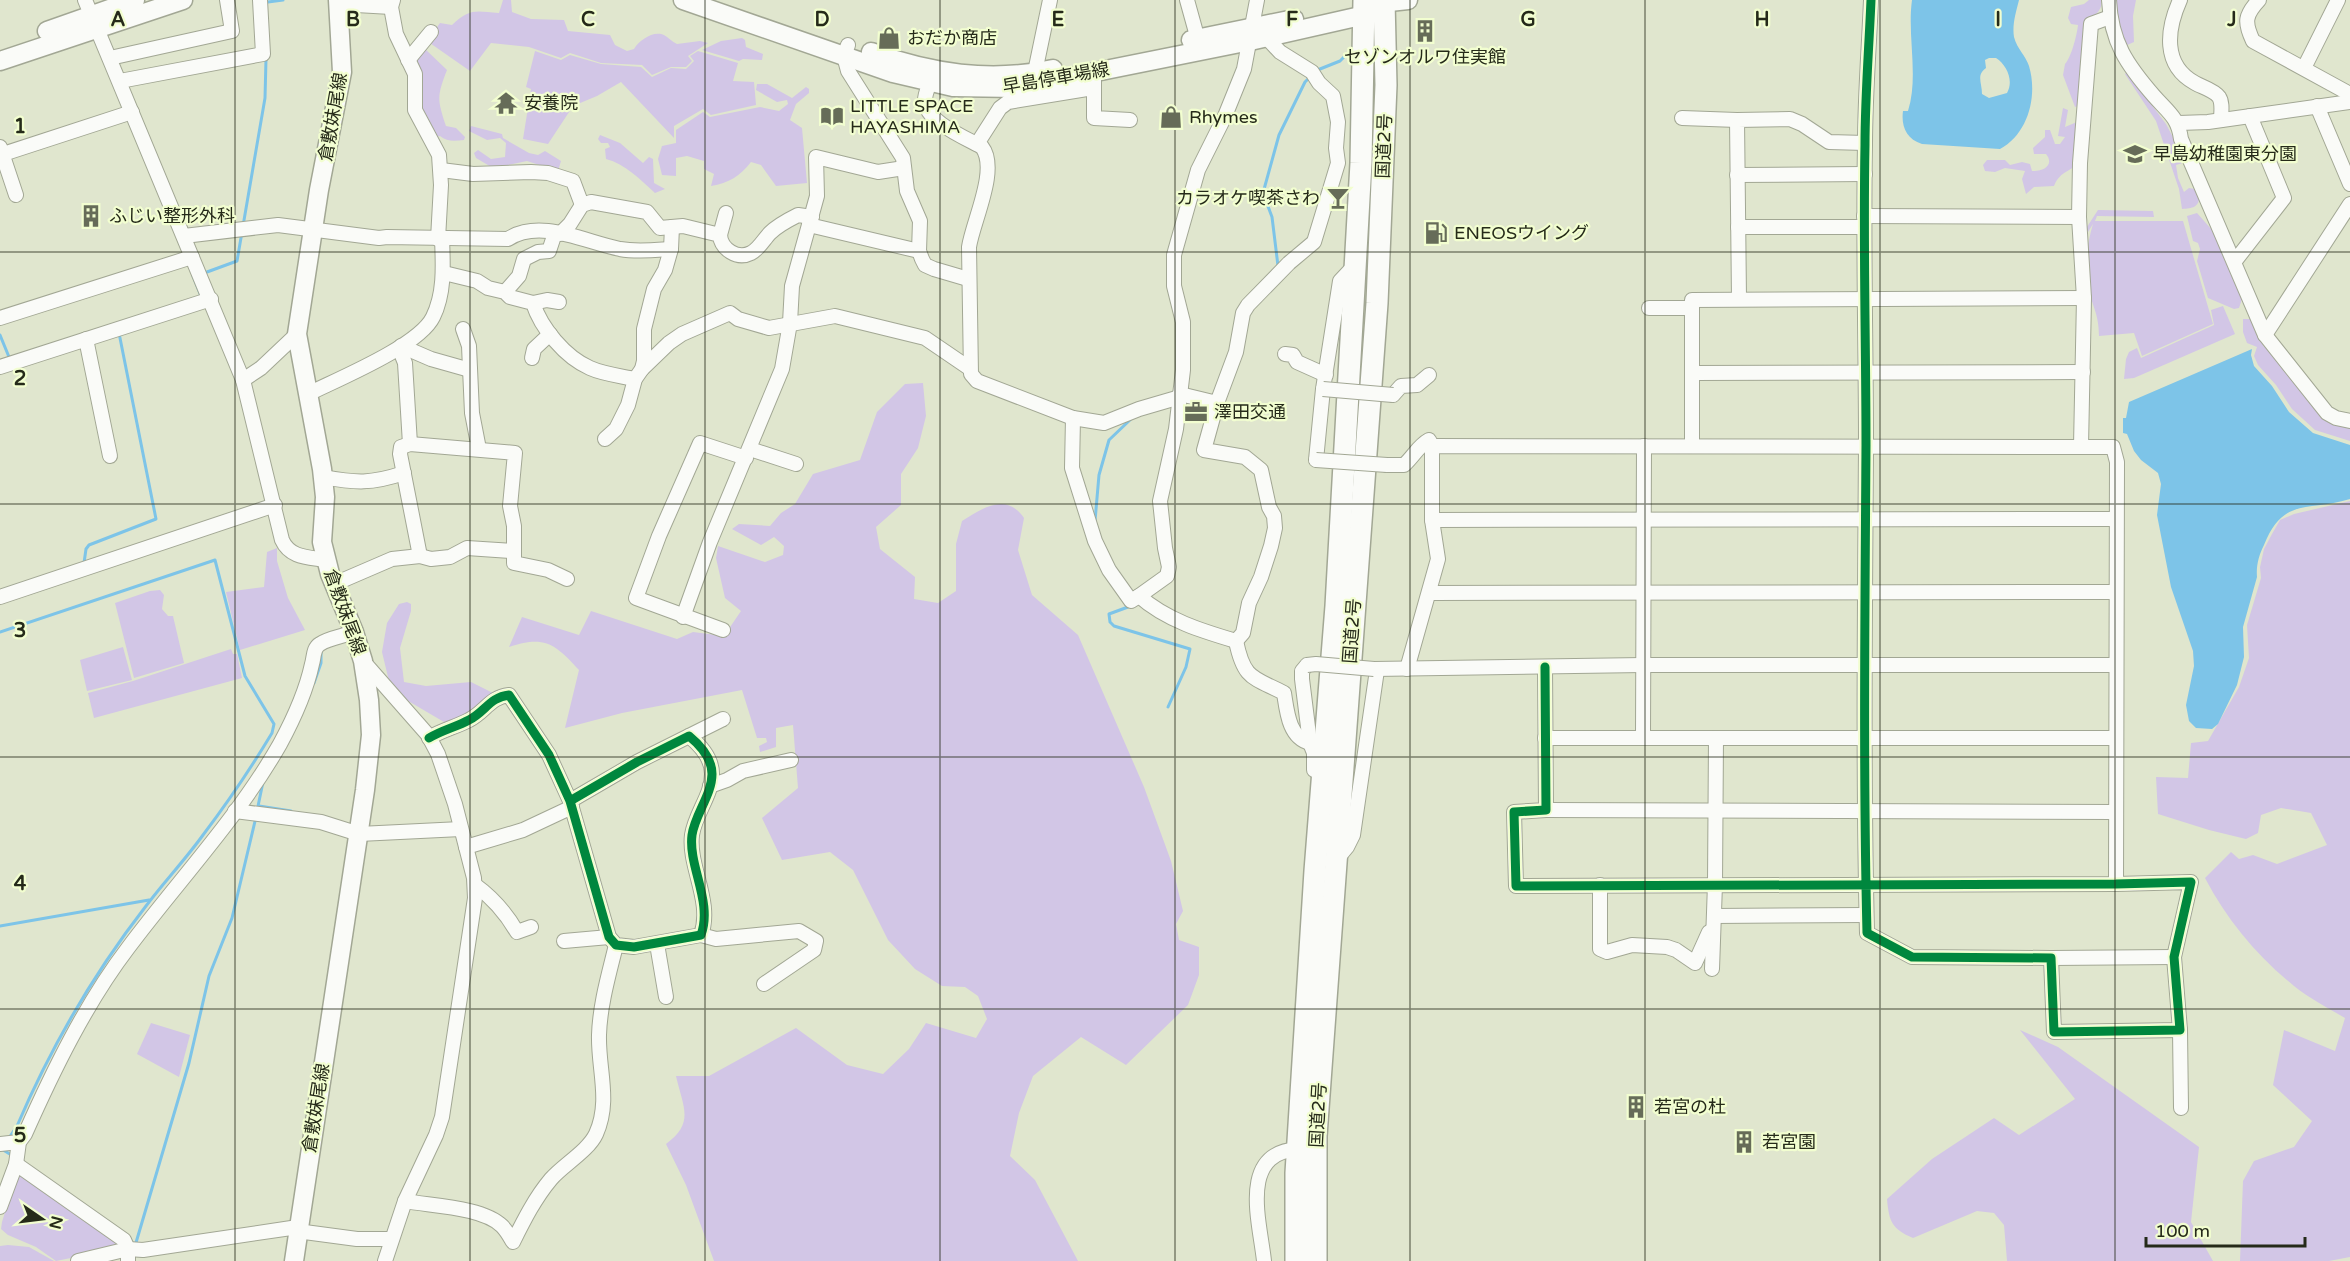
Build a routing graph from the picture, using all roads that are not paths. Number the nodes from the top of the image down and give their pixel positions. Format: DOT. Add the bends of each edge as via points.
graph roads {
  1 [pos="135,0"];
  2 [pos="183,0"];
  3 [pos="227,0"];
  4 [pos="260,0"];
  5 [pos="683,0"];
  6 [pos="719,0"];
  7 [pos="1050,0"];
  8 [pos="1187,0"];
  9 [pos="1257,0"];
  10 [pos="1408,0"];
  11 [pos="1872,0"];
  12 [pos="2109,0"];
  13 [pos="2180,0"];
  14 [pos="2259,0"];
  15 [pos="2338,0"];
  16 [pos="338,2"];
  17 [pos="392,4"];
  18 [pos="1372,4"];
  19 [pos="91,14"];
  20 [pos="2110,17"];
  21 [pos="431,32"];
  22 [pos="1256,35"];
  23 [pos="1200,44"];
  24 [pos="0,48"];
  25 [pos="846,50"];
  26 [pos="110,58"];
  27 [pos="408,60"];
  28 [pos="0,61"];
  29 [pos="2304,68"];
  30 [pos="1035,72"];
  31 [pos="1094,80"];
  32 [pos="120,81"];
  33 [pos="930,82"];
  34 [pos="2350,94"];
  35 [pos="2350,102"];
  36 [pos="2317,106"];
  37 [pos="128,113"];
  38 [pos="2250,116"];
  39 [pos="1682,118"];
  40 [pos="1130,120"];
  41 [pos="1737,120"];
  42 [pos="2221,120"];
  43 [pos="2179,123"];
  44 [pos="1865,143"];
  45 [pos="977,144"];
  46 [pos="1,152"];
  47 [pos="904,168"];
  48 [pos="441,170"];
  49 [pos="1865,174"];
  50 [pos="1737,175"];
  51 [pos="2350,184"];
  52 [pos="16,195"];
  53 [pos="2350,204"];
  54 [pos="582,205"];
  55 [pos="726,213"];
  56 [pos="2079,217"];
  57 [pos="811,221"];
  58 [pos="1864,221"];
  59 [pos="672,227"];
  60 [pos="1738,227"];
  61 [pos="314,230"];
  62 [pos="557,233"];
  63 [pos="720,235"];
  64 [pos="184,237"];
  65 [pos="440,239"];
  66 [pos="671,249"];
  67 [pos="919,251"];
  68 [pos="192,257"];
  69 [pos="2235,261"];
  70 [pos="1355,265"];
  71 [pos="444,273"];
  72 [pos="968,279"];
  73 [pos="505,292"];
  74 [pos="1739,298"];
  75 [pos="2084,298"];
  76 [pos="211,299"];
  77 [pos="1864,300"];
  78 [pos="559,302"];
  79 [pos="533,303"];
  80 [pos="1649,308"];
  81 [pos="1692,308"];
  82 [pos="0,318"];
  83 [pos="790,323"];
  84 [pos="464,329"];
  85 [pos="297,334"];
  86 [pos="550,334"];
  87 [pos="2265,335"];
  88 [pos="86,339"];
  89 [pos="400,347"];
  90 [pos="1285,354"];
  91 [pos="532,358"];
  92 [pos="0,367"];
  93 [pos="969,368"];
  94 [pos="470,370"];
  95 [pos="1865,372"];
  96 [pos="2083,372"];
  97 [pos="1692,373"];
  98 [pos="638,374"];
  99 [pos="1429,375"];
  100 [pos="243,380"];
  101 [pos="1324,382"];
  102 [pos="308,394"];
  103 [pos="1180,394"];
  104 [pos="1217,403"];
  105 [pos="1073,418"];
  106 [pos="2350,421"];
  107 [pos="605,439"];
  108 [pos="410,444"];
  109 [pos="1692,445"];
  110 [pos="1432,446"];
  111 [pos="1644,446"];
  112 [pos="1866,446"];
  113 [pos="2081,446"];
  114 [pos="479,449"];
  115 [pos="748,454"];
  116 [pos="110,456"];
  117 [pos="796,464"];
  118 [pos="404,473"];
  119 [pos="323,477"];
  120 [pos="275,505"];
  121 [pos="1643,519"];
  122 [pos="1864,519"];
  123 [pos="2116,519"];
  124 [pos="1432,520"];
  125 [pos="512,551"];
  126 [pos="420,556"];
  127 [pos="326,560"];
  128 [pos="567,579"];
  129 [pos="334,584"];
  130 [pos="1864,592"];
  131 [pos="2115,592"];
  132 [pos="1430,593"];
  133 [pos="1643,593"];
  134 [pos="1139,596"];
  135 [pos="0,597"];
  136 [pos="683,617"];
  137 [pos="723,630"];
  138 [pos="354,632"];
  139 [pos="1236,641"];
  140 [pos="363,661"];
  141 [pos="1863,664"];
  142 [pos="1643,665"];
  143 [pos="2115,665"];
  144 [pos="1545,667"];
  145 [pos="1407,669"];
  146 [pos="1376,670"];
  147 [pos="723,719"];
  148 [pos="688,736"];
  149 [pos="429,738"];
  150 [pos="1545,738"];
  151 [pos="1643,738"];
  152 [pos="1716,738"];
  153 [pos="1864,738"];
  154 [pos="2115,738"];
  155 [pos="1310,743"];
  156 [pos="791,760"];
  157 [pos="710,786"];
  158 [pos="571,804"];
  159 [pos="1546,810"];
  160 [pos="235,811"];
  161 [pos="1715,811"];
  162 [pos="1865,811"];
  163 [pos="2116,812"];
  164 [pos="461,829"];
  165 [pos="358,834"];
  166 [pos="1318,842"];
  167 [pos="466,847"];
  168 [pos="1337,859"];
  169 [pos="1866,883"];
  170 [pos="1715,884"];
  171 [pos="2116,884"];
  172 [pos="475,885"];
  173 [pos="1600,885"];
  174 [pos="1866,915"];
  175 [pos="1713,922"];
  176 [pos="531,927"];
  177 [pos="701,935"];
  178 [pos="564,940"];
  179 [pos="613,941"];
  180 [pos="657,944"];
  181 [pos="2174,957"];
  182 [pos="2051,958"];
  183 [pos="1712,969"];
  184 [pos="764,984"];
  185 [pos="666,997"];
  186 [pos="2180,1030"];
  187 [pos="2181,1108"];
  188 [pos="1298,1149"];
  189 [pos="12,1152"];
  190 [pos="405,1201"];
  191 [pos="0,1207"];
  192 [pos="297,1229"];
  193 [pos="391,1239"];
  194 [pos="131,1252"];
  195 [pos="78,1261"];
  196 [pos="294,1261"];
  197 [pos="385,1261"];
  198 [pos="1264,1261"];
  199 [pos="1296,1261"];
  200 [pos="1316,1261"];
  1 -- 19 [label="main road"];
  2 -- 19 [label="main road"];
  3 -- 26 [label="street" via="232,31"];
  4 -- 32 [label="street" via="263,54"];
  5 -- 25 [label="main road, 早島停車場線"];
  6 -- 25 [label="main road, 早島停車場線"];
  7 -- 30 [label="street"];
  8 -- 23 [label="street"];
  9 -- 22 [label="street"];
  10 -- 18 [label="main road, 早島停車場線"];
  11 -- 44 [label="street"];
  12 -- 20 [label="street"];
  13 -- 42 [label="street" via="2168,36 2172,56 2181,72 2217,94 2221,100"];
  14 -- 29 [label="street" via="2249,10 2246,26 2253,41"];
  15 -- 29 [label="street"];
  16 -- 17 [label="street"];
  16 -- 61 [label="main road, 倉敷妹尾線" via="342,72"];
  17 -- 27 [label="street" via="396,34"];
  18 -- 22 [label="main road, 早島停車場線"];
  18 -- 70 [label="highway, 国道2号"];
  18 -- 168 [label="highway, 国道2号" via="1386,85 1377,303"];
  19 -- 24 [label="main road"];
  19 -- 26 [label="street"];
  19 -- 28 [label="main road"];
  20 -- 43 [label="street" via="2126,61"];
  20 -- 56 [label="street" via="2091,24"];
  21 -- 27 [label="street"];
  22 -- 23 [label="main road, 早島停車場線"];
  22 -- 103 [label="street" via="1225,116 1198,170 1174,255 1174,286 1183,322"];
  22 -- 104 [label="street" via="1313,73 1333,96 1338,122 1338,163 1314,242 1289,262 1243,313 1238,345"];
  23 -- 30 [label="main road, 早島停車場線"];
  23 -- 31 [label="main road, 早島停車場線"];
  25 -- 30 [label="main road, 早島停車場線" via="951,74 995,76"];
  25 -- 33 [label="main road, 早島停車場線" via="893,73"];
  25 -- 47 [label="street" via="848,71 899,148"];
  26 -- 32 [label="street"];
  27 -- 48 [label="street" via="414,74 415,110 434,144"];
  29 -- 34 [label="street"];
  31 -- 33 [label="main road, 早島停車場線" via="1016,88 953,87"];
  31 -- 40 [label="street" via="1094,118"];
  31 -- 45 [label="street" via="1008,102"];
  32 -- 37 [label="street"];
  33 -- 45 [label="street" via="925,99 929,114"];
  35 -- 36 [label="street"];
  36 -- 38 [label="street"];
  36 -- 51 [label="street"];
  37 -- 46 [label="street"];
  37 -- 64 [label="street"];
  38 -- 42 [label="street"];
  38 -- 69 [label="street" via="2284,198"];
  39 -- 41 [label="street"];
  41 -- 44 [label="street" via="1791,119 1829,142"];
  41 -- 50 [label="street"];
  42 -- 43 [label="street"];
  43 -- 69 [label="street" via="2181,139"];
  44 -- 49 [label="street"];
  45 -- 72 [label="street" via="986,153 987,163 985,190 969,247"];
  46 -- 52 [label="street"];
  47 -- 57 [label="street" via="878,172 816,157 817,196"];
  47 -- 67 [label="street" via="907,191 920,220"];
  48 -- 54 [label="street" via="473,174 548,173 573,181"];
  48 -- 65 [label="street"];
  49 -- 50 [label="street"];
  49 -- 58 [label="street"];
  50 -- 60 [label="street"];
  53 -- 87 [label="street"];
  54 -- 59 [label="street" via="591,202 647,212 660,228"];
  54 -- 62 [label="street" via="570,224"];
  55 -- 63 [label="street"];
  56 -- 58 [label="street"];
  56 -- 75 [label="street"];
  57 -- 63 [label="street" via="798,215 780,225 750,253 734,254 725,249"];
  57 -- 67 [label="street"];
  57 -- 83 [label="street" via="792,286"];
  58 -- 60 [label="street"];
  58 -- 77 [label="street"];
  59 -- 63 [label="street"];
  59 -- 66 [label="street"];
  60 -- 74 [label="street"];
  61 -- 64 [label="street" via="278,225"];
  61 -- 65 [label="street" via="379,238"];
  61 -- 85 [label="main road, 倉敷妹尾線"];
  62 -- 65 [label="street" via="536,230 508,239"];
  62 -- 66 [label="street" via="622,249"];
  62 -- 73 [label="street" via="549,251 524,259 519,276"];
  64 -- 68 [label="street"];
  65 -- 71 [label="street"];
  66 -- 98 [label="street" via="654,289 644,329 644,361"];
  67 -- 72 [label="street" via="926,265"];
  68 -- 76 [label="street"];
  68 -- 82 [label="street"];
  69 -- 87 [label="street"];
  70 -- 101 [label="street" via="1340,281"];
  70 -- 166 [label="highway, 国道2号"];
  71 -- 73 [label="street"];
  71 -- 89 [label="street" via="432,319"];
  72 -- 93 [label="street"];
  73 -- 79 [label="street"];
  74 -- 77 [label="street"];
  74 -- 81 [label="street" via="1692,300"];
  75 -- 77 [label="street"];
  75 -- 96 [label="street"];
  76 -- 88 [label="street"];
  76 -- 100 [label="street"];
  77 -- 95 [label="street"];
  78 -- 79 [label="street"];
  79 -- 86 [label="street"];
  80 -- 81 [label="street"];
  81 -- 97 [label="street"];
  83 -- 93 [label="street" via="835,316 925,338"];
  83 -- 98 [label="street" via="769,328 730,313 669,342"];
  83 -- 115 [label="street" via="778,382"];
  84 -- 94 [label="street"];
  85 -- 100 [label="street"];
  85 -- 102 [label="main road, 倉敷妹尾線"];
  86 -- 91 [label="street" via="534,349"];
  86 -- 98 [label="street" via="574,359 591,369"];
  87 -- 106 [label="street" via="2327,413"];
  88 -- 92 [label="street"];
  88 -- 116 [label="street"];
  89 -- 94 [label="street"];
  89 -- 102 [label="street"];
  89 -- 108 [label="street" via="405,363"];
  90 -- 101 [label="street" via="1293,355"];
  93 -- 105 [label="street" via="977,381"];
  94 -- 114 [label="street"];
  95 -- 96 [label="street"];
  95 -- 97 [label="street"];
  95 -- 112 [label="street"];
  96 -- 113 [label="street"];
  97 -- 109 [label="street"];
  98 -- 107 [label="street" via="616,429"];
  99 -- 101 [label="street, bridge" via="1417,385 1401,386 1393,395"];
  100 -- 120 [label="street"];
  101 -- 110 [label="street, bridge" via="1316,460 1404,465 1417,448 1429,440"];
  102 -- 119 [label="main road, 倉敷妹尾線"];
  103 -- 104 [label="street"];
  103 -- 105 [label="street" via="1104,423"];
  103 -- 134 [label="street" via="1160,501 1169,567 1167,576"];
  104 -- 139 [label="street" via="1204,450 1245,457 1261,470 1275,528 1249,603 1243,633"];
  105 -- 134 [label="street" via="1072,468 1095,541 1131,601"];
  108 -- 114 [label="street"];
  108 -- 118 [label="street" via="401,447"];
  109 -- 111 [label="street"];
  109 -- 112 [label="street"];
  110 -- 111 [label="street"];
  110 -- 124 [label="street"];
  111 -- 121 [label="street"];
  112 -- 113 [label="street"];
  112 -- 122 [label="street"];
  113 -- 123 [label="street" via="2113,447 2117,462"];
  114 -- 125 [label="street" via="515,453 510,506 514,526"];
  115 -- 117 [label="street"];
  115 -- 136 [label="street"];
  115 -- 136 [label="street" via="700,443 659,536 636,598"];
  118 -- 119 [label="street" via="382,481 357,483"];
  118 -- 126 [label="street"];
  119 -- 127 [label="main road, 倉敷妹尾線" via="322,542"];
  120 -- 127 [label="street" via="282,540 289,552"];
  120 -- 135 [label="street"];
  121 -- 122 [label="street"];
  121 -- 124 [label="street"];
  121 -- 133 [label="street"];
  122 -- 123 [label="street"];
  122 -- 130 [label="street"];
  123 -- 131 [label="street"];
  124 -- 132 [label="street" via="1438,559"];
  125 -- 126 [label="street" via="467,548 450,557"];
  125 -- 128 [label="street" via="514,563 548,570"];
  126 -- 129 [label="street" via="392,559"];
  127 -- 129 [label="main road, 倉敷妹尾線"];
  129 -- 138 [label="main road, 倉敷妹尾線"];
  130 -- 131 [label="street"];
  130 -- 133 [label="street"];
  130 -- 141 [label="street"];
  131 -- 143 [label="street"];
  132 -- 133 [label="street"];
  132 -- 145 [label="street"];
  133 -- 142 [label="street"];
  134 -- 139 [label="street" via="1197,630"];
  136 -- 137 [label="street"];
  138 -- 140 [label="main road, 倉敷妹尾線"];
  138 -- 160 [label="street" via="319,644 315,650 299,704 280,744"];
  139 -- 155 [label="street" via="1249,674 1284,693 1293,731"];
  140 -- 149 [label="street"];
  140 -- 165 [label="main road, 倉敷妹尾線" via="371,735"];
  141 -- 142 [label="street"];
  141 -- 143 [label="street"];
  141 -- 153 [label="street"];
  142 -- 144 [label="street"];
  142 -- 151 [label="street"];
  143 -- 154 [label="street"];
  144 -- 145 [label="street"];
  144 -- 150 [label="street"];
  145 -- 146 [label="street"];
  146 -- 155 [label="street, bridge" via="1307,665 1302,679"];
  146 -- 168 [label="street" via="1353,835"];
  147 -- 148 [label="street"];
  148 -- 157 [label="street" via="707,756 712,773"];
  148 -- 158 [label="street" via="637,762"];
  149 -- 158 [label="street" via="471,720 497,696 509,695 549,755"];
  149 -- 164 [label="street" via="438,754"];
  150 -- 151 [label="street"];
  150 -- 159 [label="street"];
  151 -- 152 [label="street"];
  152 -- 153 [label="street"];
  152 -- 161 [label="street"];
  153 -- 154 [label="street"];
  153 -- 162 [label="street"];
  154 -- 163 [label="street"];
  155 -- 166 [label="street" via="1314,753 1311,828"];
  156 -- 157 [label="street" via="743,771"];
  157 -- 177 [label="street" via="692,835 692,852 701,882"];
  158 -- 167 [label="street" via="523,830"];
  158 -- 179 [label="street"];
  159 -- 161 [label="street"];
  159 -- 173 [label="street" via="1514,812 1516,886"];
  160 -- 165 [label="street" via="321,822"];
  160 -- 189 [label="street" via="126,950 52,1075 25,1134"];
  161 -- 162 [label="street"];
  161 -- 170 [label="street"];
  162 -- 163 [label="street"];
  162 -- 169 [label="street"];
  163 -- 171 [label="street"];
  164 -- 165 [label="street"];
  164 -- 167 [label="street"];
  165 -- 192 [label="main road, 倉敷妹尾線"];
  166 -- 188 [label="highway, 国道2号"];
  167 -- 172 [label="street"];
  168 -- 200 [label="highway, 国道2号" via="1316,1136"];
  169 -- 170 [label="street"];
  169 -- 171 [label="street"];
  169 -- 174 [label="street"];
  170 -- 173 [label="street"];
  170 -- 175 [label="street"];
  171 -- 181 [label="street" via="2191,882"];
  172 -- 176 [label="street" via="507,916 516,932"];
  172 -- 190 [label="street" via="474,916 442,1117"];
  173 -- 175 [label="street" via="1600,949 1607,952 1632,945 1667,947 1695,963"];
  174 -- 175 [label="street"];
  174 -- 182 [label="street" via="1867,933 1912,957"];
  175 -- 183 [label="street"];
  177 -- 180 [label="street"];
  177 -- 184 [label="street" via="716,939 799,931 816,941 814,950"];
  178 -- 179 [label="street"];
  179 -- 180 [label="street" via="634,947"];
  179 -- 190 [label="street" via="602,1007 604,1087 596,1136 552,1178 532,1205 513,1242 503,1227 485,1216"];
  180 -- 185 [label="street"];
  181 -- 182 [label="street"];
  181 -- 186 [label="street"];
  182 -- 186 [label="street" via="2054,1032"];
  186 -- 187 [label="street"];
  188 -- 198 [label="street" via="1287,1149 1271,1159 1257,1178"];
  188 -- 199 [label="highway, 国道2号"];
  189 -- 191 [label="street"];
  189 -- 194 [label="street" via="124,1239"];
  190 -- 193 [label="street"];
  192 -- 193 [label="street" via="336,1237"];
  192 -- 194 [label="street"];
  192 -- 196 [label="main road, 倉敷妹尾線"];
  193 -- 197 [label="street"];
  194 -- 195 [label="street"];
}
